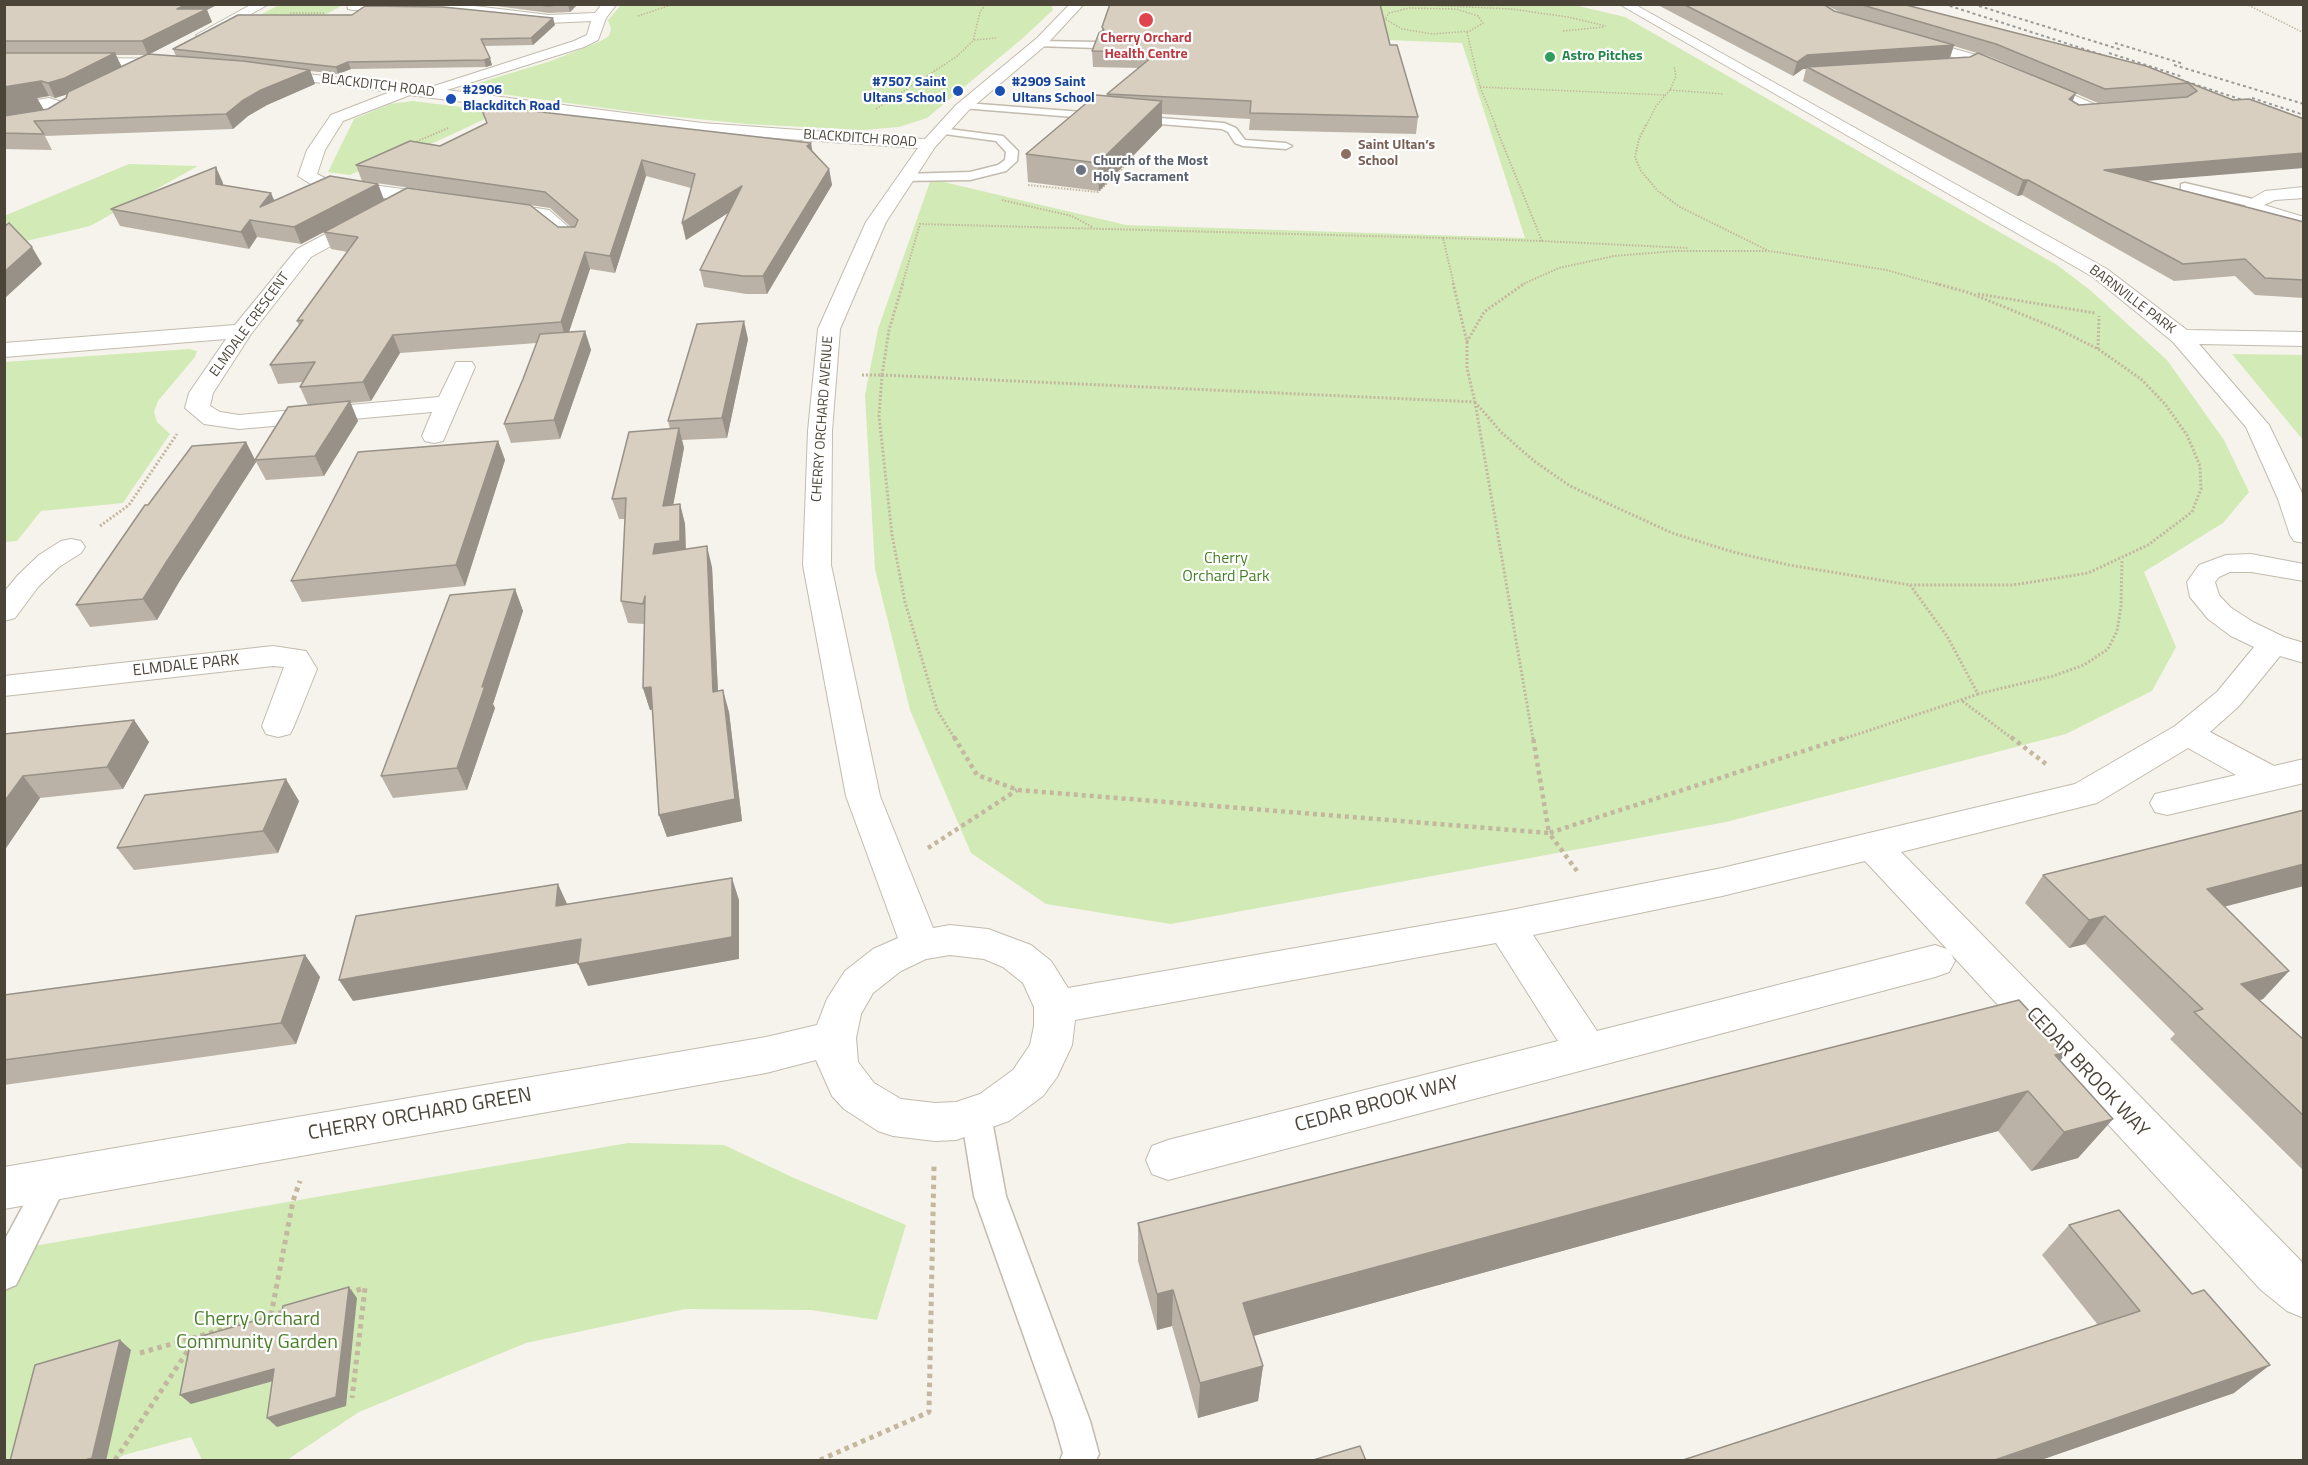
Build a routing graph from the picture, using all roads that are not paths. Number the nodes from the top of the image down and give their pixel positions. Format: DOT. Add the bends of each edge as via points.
graph roads {
  1 [pos="263,4"];
  2 [pos="609,4"];
  3 [pos="1078,4"];
  4 [pos="1624,5"];
  5 [pos="359,6"];
  6 [pos="599,17"];
  7 [pos="1894,36"];
  8 [pos="1039,44"];
  9 [pos="1097,45"];
  10 [pos="4,61"];
  11 [pos="151,61"];
  12 [pos="1985,62"];
  13 [pos="198,64"];
  14 [pos="1940,66"];
  15 [pos="257,70"];
  16 [pos="120,78"];
  17 [pos="408,90"];
  18 [pos="428,93"];
  19 [pos="79,98"];
  20 [pos="58,104"];
  21 [pos="966,106"];
  22 [pos="2116,109"];
  23 [pos="4,110"];
  24 [pos="2095,110"];
  25 [pos="2062,113"];
  26 [pos="1010,124"];
  27 [pos="4,125"];
  28 [pos="990,135"];
  29 [pos="935,137"];
  30 [pos="1286,146"];
  31 [pos="904,178"];
  32 [pos="2185,187"];
  33 [pos="2304,192"];
  34 [pos="411,196"];
  35 [pos="454,202"];
  36 [pos="2253,203"];
  37 [pos="476,205"];
  38 [pos="2304,223"];
  39 [pos="571,238"];
  40 [pos="242,331"];
  41 [pos="2181,337"];
  42 [pos="2304,339"];
  43 [pos="4,350"];
  44 [pos="464,367"];
  45 [pos="449,403"];
  46 [pos="434,436"];
  47 [pos="2304,535"];
  48 [pos="71,547"];
  49 [pos="2304,573"];
  50 [pos="4,612"];
  51 [pos="2288,648"];
  52 [pos="4,686"];
  53 [pos="278,726"];
  54 [pos="2187,734"];
  55 [pos="2304,771"];
  56 [pos="2271,779"];
  57 [pos="2167,803"];
  58 [pos="1874,848"];
  59 [pos="1506,926"];
  60 [pos="920,945"];
  61 [pos="1935,961"];
  62 [pos="1054,1007"];
  63 [pos="834,1038"];
  64 [pos="1586,1049"];
  65 [pos="976,1115"];
  66 [pos="1168,1160"];
  67 [pos="54,1179"];
  68 [pos="4,1188"];
  69 [pos="4,1274"];
  70 [pos="2304,1294"];
  71 [pos="1078,1461"];
  1 -- 11 [label="street"];
  2 -- 6 [label="street"];
  3 -- 8 [label="street, CHERRY ORCHARD AVENUE"];
  4 -- 41 [label="street, BARNVILLE PARK" via="2100,273"];
  5 -- 6 [label="street" via="445,7 549,19"];
  6 -- 18 [label="street" via="593,37 579,44"];
  7 -- 12 [label="street"];
  8 -- 9 [label="lane"];
  8 -- 21 [label="street, CHERRY ORCHARD AVENUE"];
  10 -- 11 [label="street"];
  11 -- 13 [label="street"];
  11 -- 16 [label="street"];
  12 -- 14 [label="street"];
  12 -- 24 [label="street"];
  15 -- 17 [label="street, BLACKDITCH ROAD"];
  17 -- 18 [label="street, BLACKDITCH ROAD"];
  17 -- 34 [label="street" via="337,118 306,173 323,184"];
  18 -- 29 [label="street, BLACKDITCH ROAD" via="702,128"];
  19 -- 20 [label="street"];
  20 -- 23 [label="street"];
  20 -- 27 [label="street" via="66,108 58,115 37,122"];
  21 -- 29 [label="street, CHERRY ORCHARD AVENUE"];
  21 -- 30 [label="lane" via="1224,126 1243,143"];
  22 -- 24 [label="street"];
  24 -- 25 [label="street"];
  26 -- 28 [label="lane"];
  28 -- 29 [label="lane"];
  28 -- 31 [label="lane" via="1012,151 1011,161 1002,168 970,176"];
  29 -- 31 [label="street, CHERRY ORCHARD AVENUE"];
  31 -- 60 [label="street, CHERRY ORCHARD AVENUE" via="868,240 829,329 820,431 818,565 863,796"];
  32 -- 36 [label="lane"];
  33 -- 36 [label="street" via="2271,195"];
  34 -- 35 [label="street"];
  34 -- 40 [label="street, ELMDALE CRESCENT" via="304,253"];
  36 -- 38 [label="street" via="2265,213"];
  37 -- 39 [label="street" via="542,214"];
  40 -- 43 [label="street"];
  40 -- 45 [label="street, ELMDALE CRESCENT" via="201,393 197,408 213,418 239,422"];
  41 -- 42 [label="street, BARNVILLE PARK"];
  41 -- 47 [label="street" via="2257,424"];
  44 -- 45 [label="street"];
  45 -- 46 [label="street"];
  48 -- 50 [label="street" via="28,580"];
  49 -- 51 [label="street" via="2251,563 2226,564 2209,571 2202,582 2205,597 2219,613 2242,629"];
  51 -- 54 [label="street"];
  52 -- 53 [label="street, ELMDALE PARK" via="273,656 295,658 301,669"];
  54 -- 56 [label="street"];
  54 -- 58 [label="street" via="2085,795"];
  55 -- 56 [label="street"];
  56 -- 57 [label="street"];
  58 -- 59 [label="street"];
  58 -- 70 [label="street, CEDAR BROOK WAY" via="2278,1274"];
  59 -- 62 [label="street"];
  59 -- 64 [label="street"];
  60 -- 62 [label="street" via="969,940 1017,956 1037,972"];
  60 -- 63 [label="street" via="887,960 859,982 841,1011"];
  61 -- 64 [label="street, CEDAR BROOK WAY"];
  62 -- 65 [label="street" via="1051,1045 1042,1064 1012,1096"];
  63 -- 65 [label="street" via="837,1062 847,1083 859,1096 893,1117 935,1122"];
  63 -- 67 [label="street, CHERRY ORCHARD GREEN" via="766,1054"];
  64 -- 66 [label="street, CEDAR BROOK WAY"];
  65 -- 71 [label="lane" via="990,1196 1071,1421 1081,1454"];
  67 -- 68 [label="street, CHERRY ORCHARD GREEN"];
  67 -- 69 [label="lane"];
}
